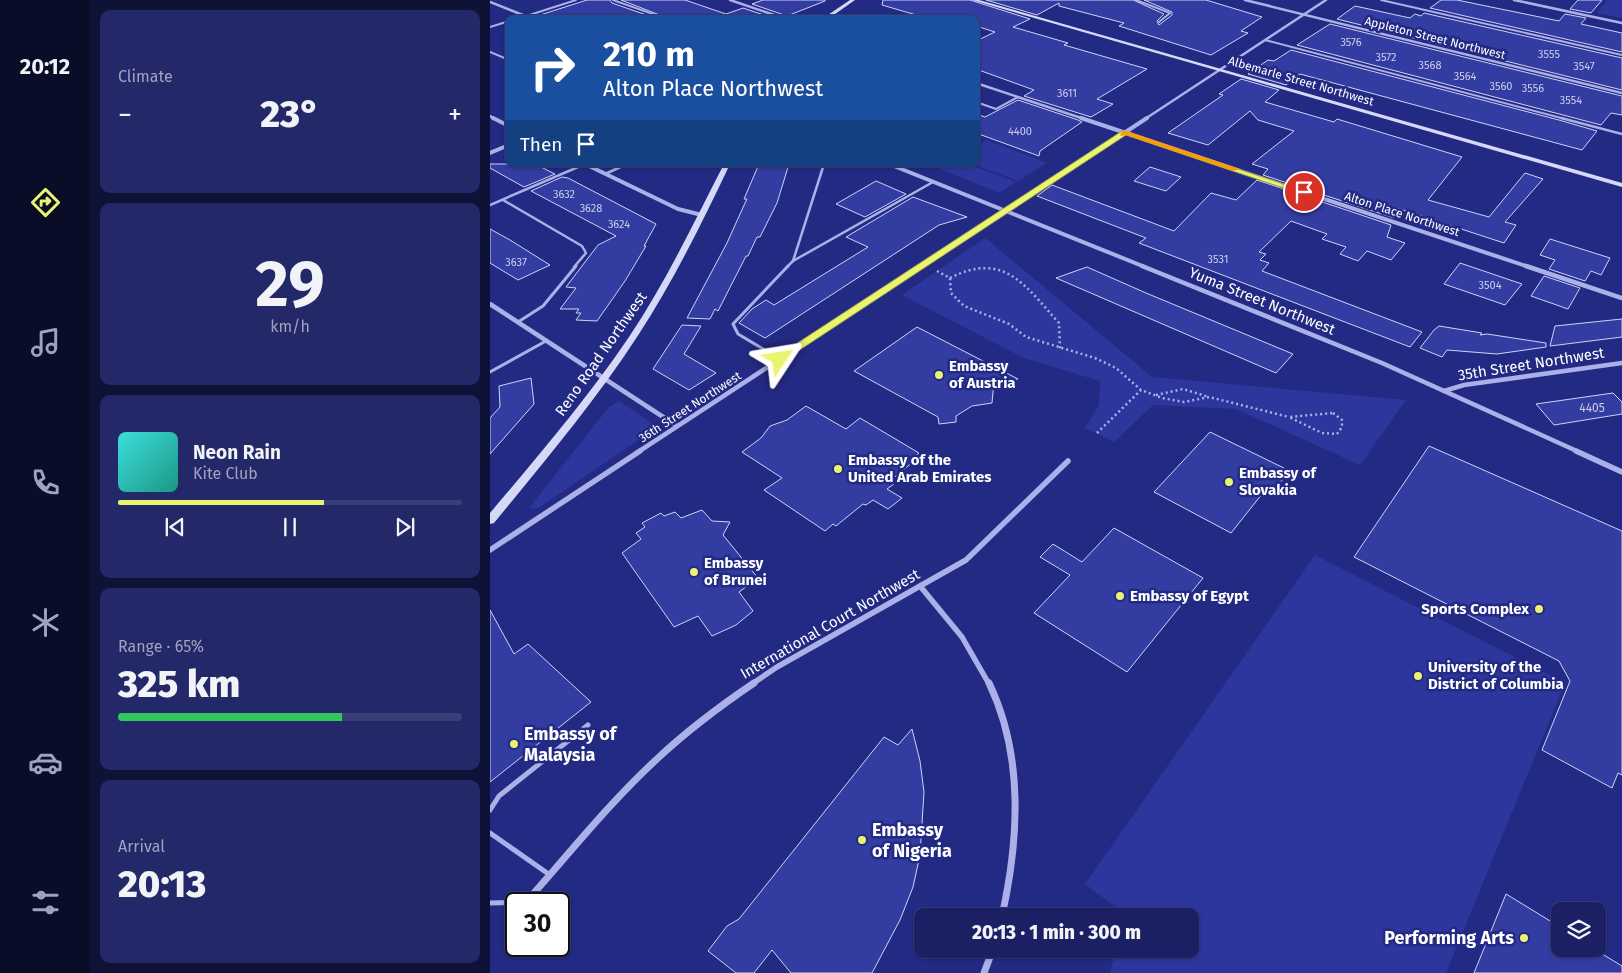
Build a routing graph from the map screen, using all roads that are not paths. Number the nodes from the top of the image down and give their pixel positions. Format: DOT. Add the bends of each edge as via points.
graph roads {
  1 [pos="576,0"];
  2 [pos="613,0"];
  3 [pos="730,0"];
  4 [pos="853,0"];
  5 [pos="974,0"];
  6 [pos="1136,0"];
  7 [pos="1244,0"];
  8 [pos="1326,0"];
  9 [pos="1381,0"];
  10 [pos="1514,0"];
  11 [pos="490,2"];
  12 [pos="523,15"];
  13 [pos="529,15"];
  14 [pos="656,15"];
  15 [pos="774,15"];
  16 [pos="830,15"];
  17 [pos="1304,15"];
  18 [pos="1159,22"];
  19 [pos="505,23"];
  20 [pos="1622,23"];
  21 [pos="490,28"];
  22 [pos="1265,40"];
  23 [pos="490,52"];
  24 [pos="1622,56"];
  25 [pos="505,58"];
  26 [pos="1220,70"];
  27 [pos="980,84"];
  28 [pos="1622,93"];
  29 [pos="1018,97"];
  30 [pos="980,103"];
  31 [pos="490,116"];
  32 [pos="505,124"];
  33 [pos="1125,132"];
  34 [pos="1622,134"];
  35 [pos="505,147"];
  36 [pos="490,153"];
  37 [pos="578,167"];
  38 [pos="591,167"];
  39 [pos="620,167"];
  40 [pos="726,167"];
  41 [pos="823,167"];
  42 [pos="896,167"];
  43 [pos="605,174"];
  44 [pos="933,182"];
  45 [pos="1622,185"];
  46 [pos="503,200"];
  47 [pos="490,206"];
  48 [pos="1005,211"];
  49 [pos="702,215"];
  50 [pos="793,261"];
  51 [pos="1622,298"];
  52 [pos="490,304"];
  53 [pos="518,322"];
  54 [pos="546,341"];
  55 [pos="780,359"];
  56 [pos="1622,363"];
  57 [pos="490,372"];
  58 [pos="604,378"];
  59 [pos="1444,391"];
  60 [pos="677,426"];
  61 [pos="1068,461"];
  62 [pos="1622,472"];
  63 [pos="490,520"];
  64 [pos="490,550"];
  65 [pos="920,586"];
  66 [pos="588,725"];
  67 [pos="490,810"];
  68 [pos="490,833"];
  69 [pos="550,875"];
  70 [pos="535,892"];
  71 [pos="490,903"];
  72 [pos="505,903"];
  73 [pos="1004,908"];
  74 [pos="990,958"];
  75 [pos="984,973"];
  1 -- 13 [label="lane"];
  2 -- 14 [label="lane"];
  3 -- 15 [label="street"];
  4 -- 16 [label="street"];
  5 -- 26 [label="street, Albemarle Street Northwest"];
  6 -- 18 [label="lane" via="1170,13"];
  7 -- 17 [label="street, Appleton Street Northwest"];
  8 -- 17 [label="street, 36th Street Northwest"];
  9 -- 24 [label="lane"];
  10 -- 20 [label="street"];
  11 -- 12 [label="street"];
  17 -- 22 [label="street, 36th Street Northwest"];
  17 -- 28 [label="street, Appleton Street Northwest"];
  19 -- 21 [label="lane"];
  22 -- 26 [label="street, 36th Street Northwest"];
  22 -- 34 [label="lane"];
  23 -- 25 [label="lane"];
  26 -- 33 [label="street, 36th Street Northwest"];
  26 -- 45 [label="street, Albemarle Street Northwest"];
  27 -- 29 [label="street, Alton Place Northwest"];
  29 -- 30 [label="lane" via="996,109"];
  29 -- 33 [label="street, Alton Place Northwest"];
  31 -- 32 [label="street"];
  33 -- 48 [label="street, 36th Street Northwest"];
  33 -- 51 [label="street, Alton Place Northwest"];
  35 -- 36 [label="street"];
  37 -- 46 [label="lane"];
  38 -- 43 [label="street"];
  39 -- 43 [label="lane"];
  40 -- 49 [label="street, Reno Road Northwest"];
  41 -- 50 [label="lane"];
  42 -- 44 [label="street, Yuma Street Northwest"];
  43 -- 49 [label="street" via="678,209"];
  44 -- 48 [label="street, Yuma Street Northwest"];
  44 -- 50 [label="lane"];
  46 -- 47 [label="lane"];
  46 -- 53 [label="lane" via="582,246 586,253 543,306"];
  48 -- 55 [label="street, 36th Street Northwest"];
  48 -- 59 [label="street, Yuma Street Northwest"];
  49 -- 58 [label="street, Reno Road Northwest" via="652,307"];
  50 -- 55 [label="lane" via="733,324 738,334"];
  52 -- 53 [label="street"];
  53 -- 54 [label="street"];
  54 -- 57 [label="lane"];
  54 -- 58 [label="street"];
  55 -- 60 [label="street, 36th Street Northwest"];
  56 -- 59 [label="street, 35th Street Northwest" via="1492,380"];
  58 -- 60 [label="street"];
  58 -- 63 [label="street, Reno Road Northwest"];
  59 -- 62 [label="street, Yuma Street Northwest"];
  60 -- 64 [label="street, 36th Street Northwest"];
  61 -- 65 [label="street, International Court Northwest" via="966,560"];
  65 -- 69 [label="street, International Court Northwest" via="777,667 709,714 641,775"];
  65 -- 73 [label="street" via="974,654 991,687 1009,744 1015,787 1016,833"];
  66 -- 67 [label="lane" via="499,796"];
  68 -- 69 [label="lane"];
  69 -- 70 [label="street, International Court Northwest"];
  71 -- 72 [label="lane"];
  74 -- 75 [label="street"];
}
